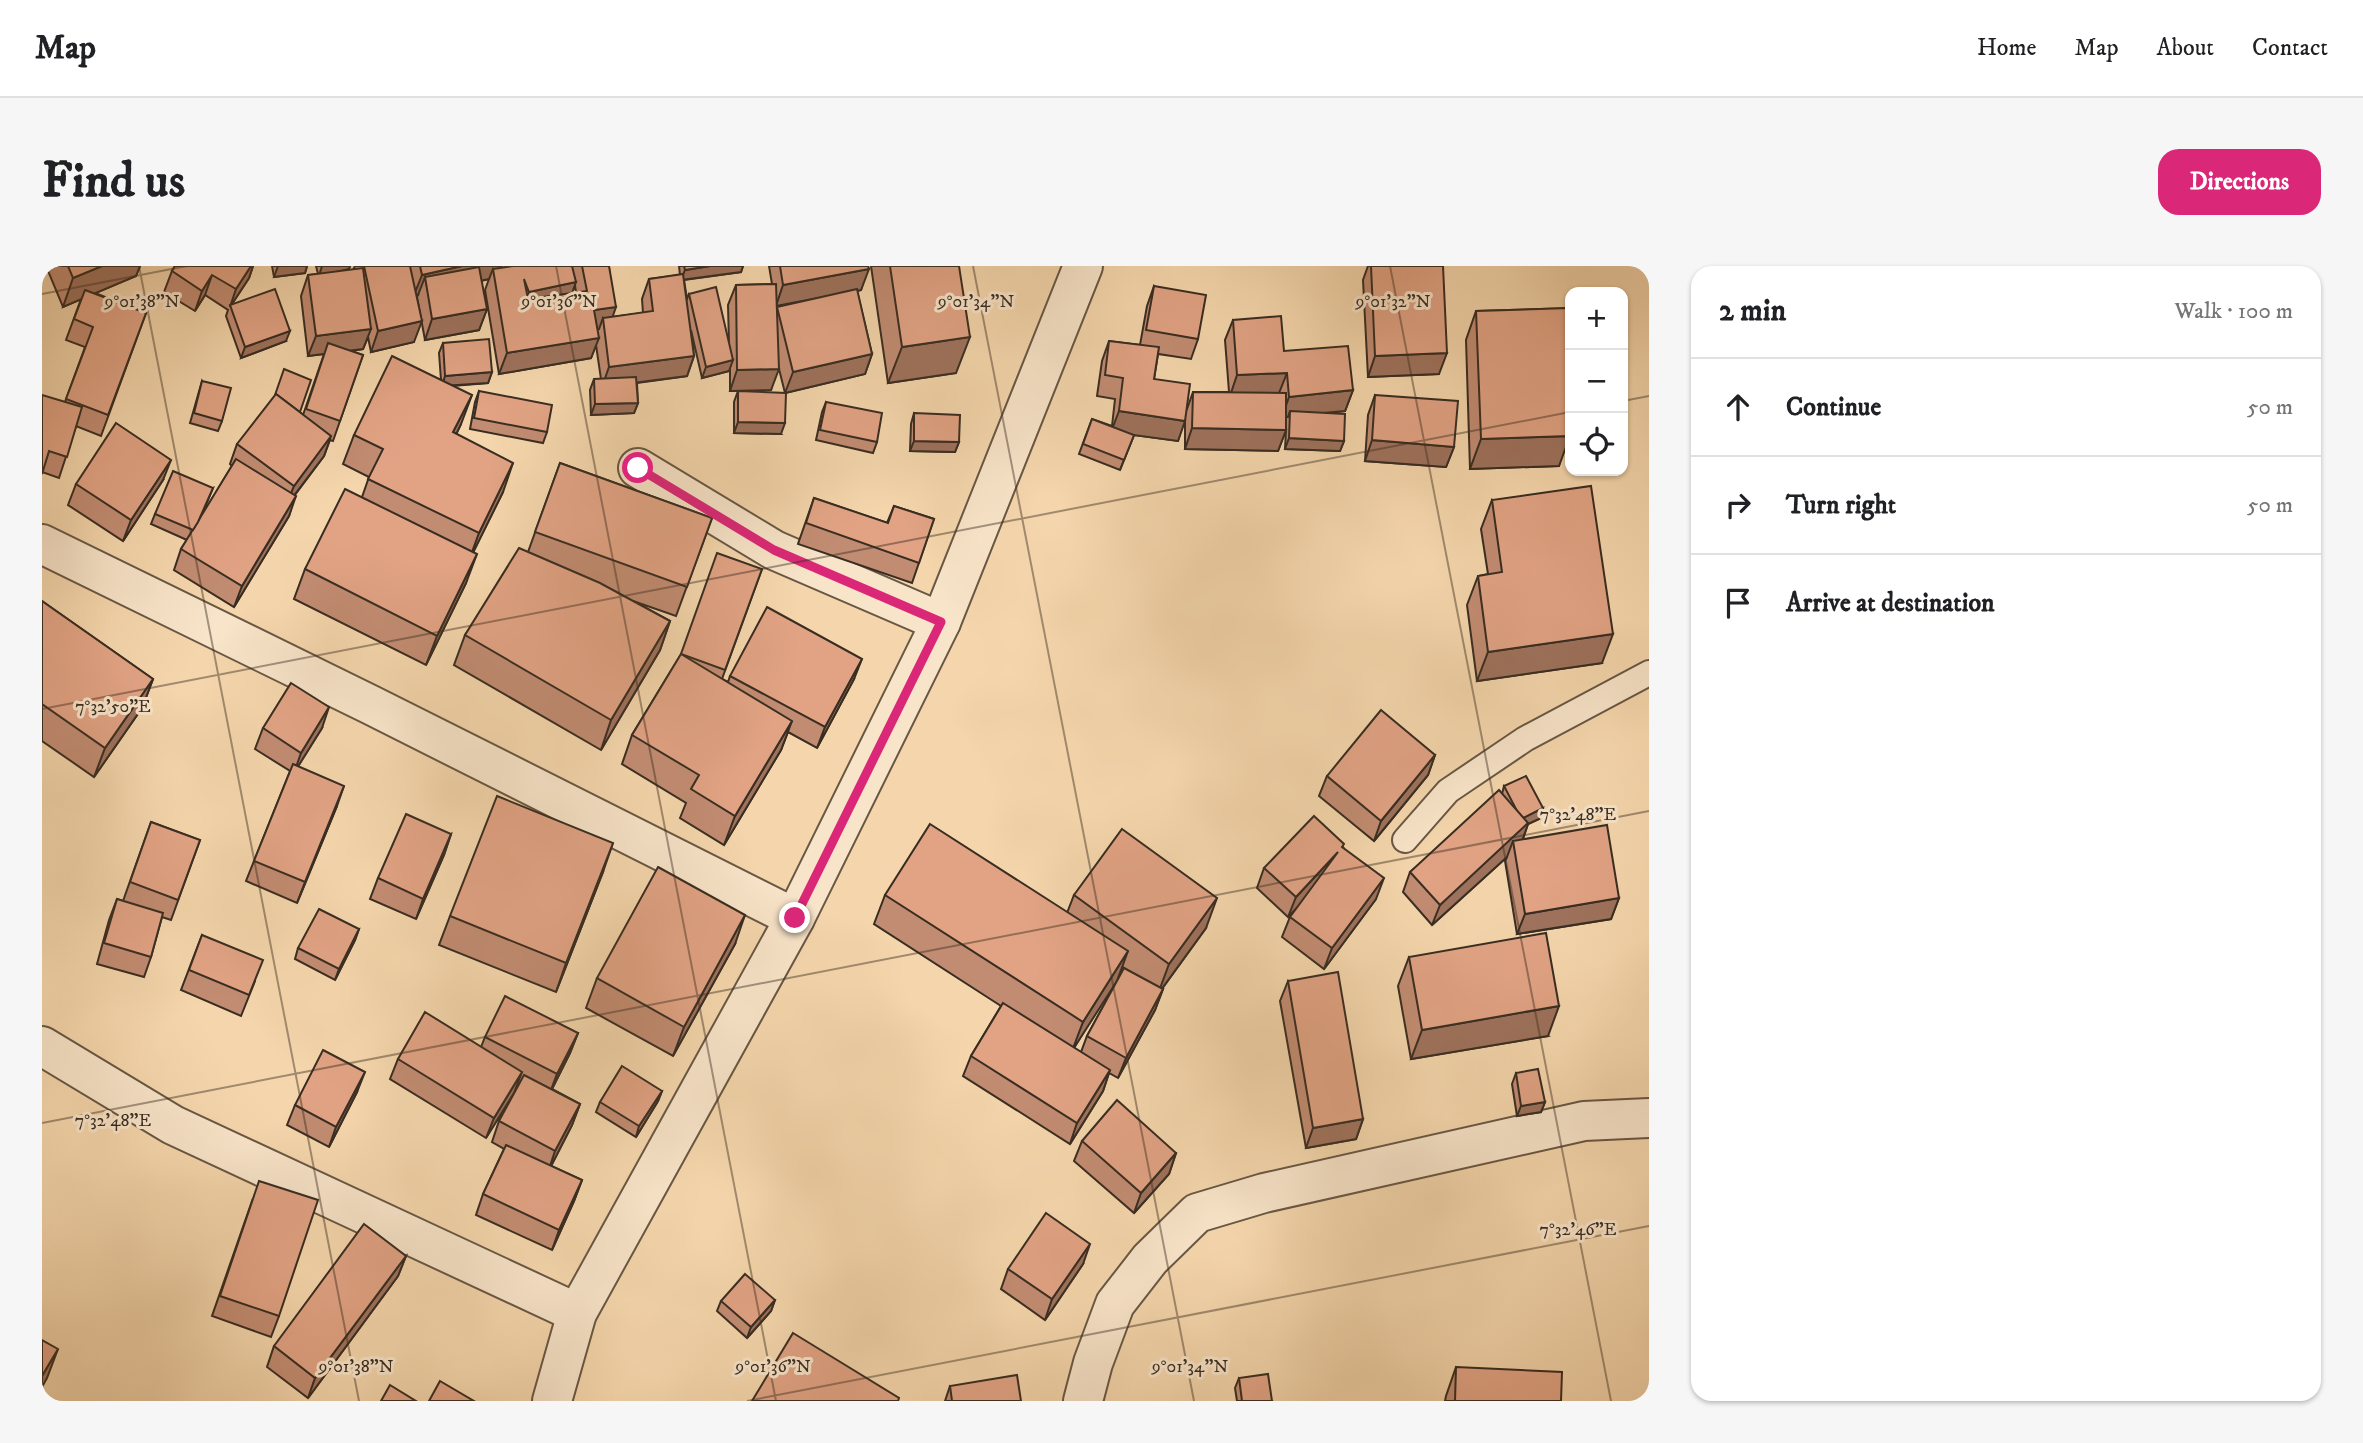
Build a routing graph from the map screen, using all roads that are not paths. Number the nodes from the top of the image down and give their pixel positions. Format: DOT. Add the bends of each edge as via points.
graph roads {
  1 [pos="1083,266"];
  2 [pos="638,468"];
  3 [pos="42,544"];
  4 [pos="941,622"];
  5 [pos="1649,673"];
  6 [pos="1405,840"];
  7 [pos="795,918"];
  8 [pos="42,1046"];
  9 [pos="1649,1118"];
  10 [pos="577,1312"];
  11 [pos="552,1401"];
  12 [pos="1083,1401"];
  1 -- 4 [label="street"];
  2 -- 4 [label="street" via="774,550"];
  3 -- 7 [label="street"];
  4 -- 7 [label="street"];
  5 -- 6 [label="lane" via="1525,738 1448,791"];
  7 -- 10 [label="street"];
  8 -- 10 [label="street" via="173,1125"];
  9 -- 12 [label="street" via="1584,1121 1264,1193 1197,1213 1150,1259 1115,1304"];
  10 -- 11 [label="street"];
}
